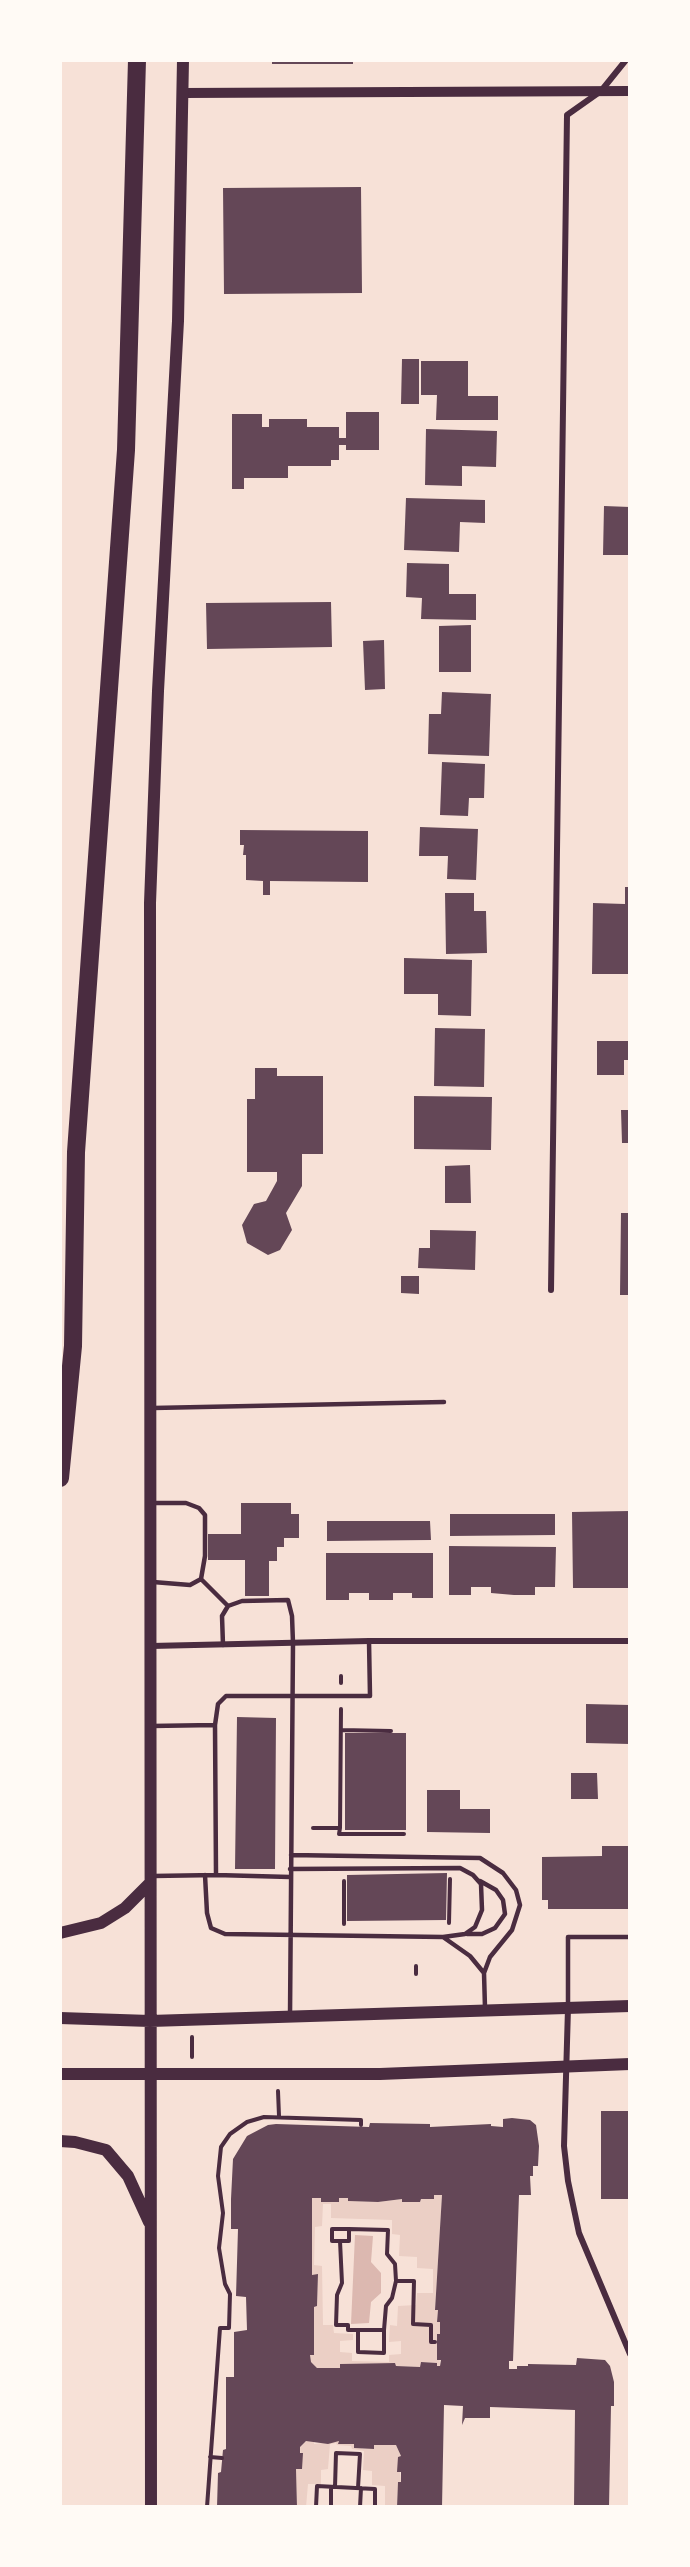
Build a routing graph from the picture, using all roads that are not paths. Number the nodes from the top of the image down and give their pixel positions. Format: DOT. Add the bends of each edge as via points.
graph roads {
  1 [pos="137,60"];
  2 [pos="183,60"];
  3 [pos="626,60"];
  4 [pos="601,91"];
  5 [pos="630,91"];
  6 [pos="183,93"];
  7 [pos="550,1290"];
  8 [pos="444,1402"];
  9 [pos="150,1408"];
  10 [pos="60,1478"];
  11 [pos="150,1503"];
  12 [pos="201,1579"];
  13 [pos="150,1582"];
  14 [pos="228,1606"];
  15 [pos="369,1641"];
  16 [pos="630,1641"];
  17 [pos="293,1643"];
  18 [pos="223,1645"];
  19 [pos="150,1646"];
  20 [pos="293,1696"];
  21 [pos="215,1725"];
  22 [pos="150,1726"];
  23 [pos="291,1855"];
  24 [pos="290,1869"];
  25 [pos="205,1875"];
  26 [pos="216,1875"];
  27 [pos="290,1877"];
  28 [pos="150,1880"];
  29 [pos="478,1881"];
  30 [pos="60,1933"];
  31 [pos="290,1934"];
  32 [pos="465,1934"];
  33 [pos="443,1937"];
  34 [pos="630,1937"];
  35 [pos="484,1973"];
  36 [pos="630,2006"];
  37 [pos="568,2008"];
  38 [pos="485,2010"];
  39 [pos="290,2016"];
  40 [pos="60,2018"];
  41 [pos="150,2020"];
  42 [pos="630,2064"];
  43 [pos="566,2065"];
  44 [pos="60,2074"];
  45 [pos="151,2075"];
  46 [pos="60,2141"];
  47 [pos="151,2226"];
  48 [pos="630,2354"];
  49 [pos="151,2507"];
  1 -- 10 [label="highway" via="126,450 76,1152 73,1346"];
  2 -- 6 [label="main road"];
  3 -- 4 [label="street"];
  4 -- 5 [label="street"];
  4 -- 6 [label="street"];
  4 -- 7 [label="street" via="567,115"];
  6 -- 9 [label="main road" via="177,332 150,903"];
  8 -- 9 [label="lane"];
  9 -- 11 [label="main road"];
  11 -- 12 [label="lane" via="186,1503 200,1508 205,1515"];
  11 -- 13 [label="main road"];
  12 -- 13 [label="lane" via="190,1585"];
  12 -- 14 [label="lane"];
  13 -- 19 [label="main road"];
  14 -- 17 [label="lane" via="242,1600 288,1600"];
  14 -- 18 [label="lane" via="222,1616"];
  15 -- 16 [label="street"];
  15 -- 17 [label="street"];
  15 -- 20 [label="lane" via="370,1696"];
  17 -- 18 [label="street"];
  17 -- 20 [label="lane"];
  18 -- 19 [label="street"];
  19 -- 22 [label="main road"];
  20 -- 21 [label="lane" via="226,1696 215,1713"];
  20 -- 23 [label="lane"];
  21 -- 22 [label="lane"];
  21 -- 26 [label="lane"];
  22 -- 28 [label="main road"];
  23 -- 24 [label="lane"];
  23 -- 35 [label="lane" via="480,1858 503,1873 516,1890 520,1905 512,1930 490,1957"];
  24 -- 27 [label="lane"];
  24 -- 29 [label="lane" via="448,1867 460,1868"];
  25 -- 26 [label="lane"];
  25 -- 28 [label="lane"];
  25 -- 31 [label="lane" via="211,1928 225,1934"];
  26 -- 27 [label="lane"];
  27 -- 31 [label="lane"];
  28 -- 30 [label="main road" via="125,1908 101,1923"];
  28 -- 41 [label="main road"];
  29 -- 32 [label="lane" via="483,1893 482,1910 475,1927"];
  29 -- 32 [label="lane" via="496,1890 503,1900 504,1914 495,1928 482,1934"];
  31 -- 33 [label="lane"];
  31 -- 39 [label="lane"];
  32 -- 33 [label="lane"];
  33 -- 35 [label="lane" via="470,1956"];
  34 -- 37 [label="lane" via="568,1937"];
  35 -- 38 [label="lane"];
  36 -- 37 [label="main road"];
  37 -- 38 [label="main road"];
  37 -- 43 [label="street"];
  38 -- 39 [label="main road"];
  39 -- 41 [label="main road"];
  40 -- 41 [label="main road"];
  41 -- 45 [label="main road"];
  42 -- 43 [label="main road"];
  43 -- 45 [label="main road" via="380,2074"];
  43 -- 48 [label="street" via="564,2146 579,2233"];
  44 -- 45 [label="main road"];
  45 -- 47 [label="main road"];
  46 -- 47 [label="main road" via="106,2150 128,2176"];
  47 -- 49 [label="main road"];
}
